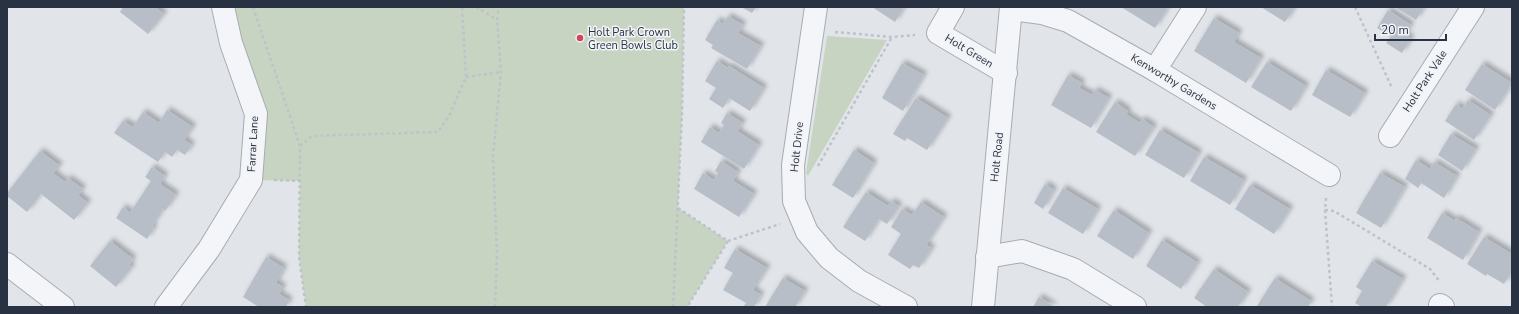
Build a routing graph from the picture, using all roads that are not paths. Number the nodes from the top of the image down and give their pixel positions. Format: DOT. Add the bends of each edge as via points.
graph roads {
  1 [pos="223,7"];
  2 [pos="816,7"];
  3 [pos="953,7"];
  4 [pos="1195,7"];
  5 [pos="1473,7"];
  6 [pos="1011,8"];
  7 [pos="1155,70"];
  8 [pos="1006,73"];
  9 [pos="1390,136"];
  10 [pos="1329,175"];
  11 [pos="987,257"];
  12 [pos="7,264"];
  13 [pos="63,307"];
  14 [pos="166,307"];
  15 [pos="906,307"];
  16 [pos="984,307"];
  17 [pos="1136,307"];
  1 -- 14 [label="street, Farrar Lane" via="231,43 256,114 250,180 209,250"];
  2 -- 15 [label="street, Holt Drive" via="793,165 794,201 807,232 829,258 859,280"];
  3 -- 8 [label="street, Holt Green" via="938,33"];
  4 -- 7 [label="street"];
  5 -- 9 [label="street, Holt Park Vale"];
  6 -- 7 [label="street, Kenworthy Gardens" via="1042,13 1068,21"];
  6 -- 8 [label="street, Holt Road"];
  7 -- 10 [label="street, Kenworthy Gardens"];
  8 -- 11 [label="street, Holt Road"];
  11 -- 16 [label="street, Holt Road"];
  11 -- 17 [label="street" via="1022,251 1073,269"];
  12 -- 13 [label="street"];
}
